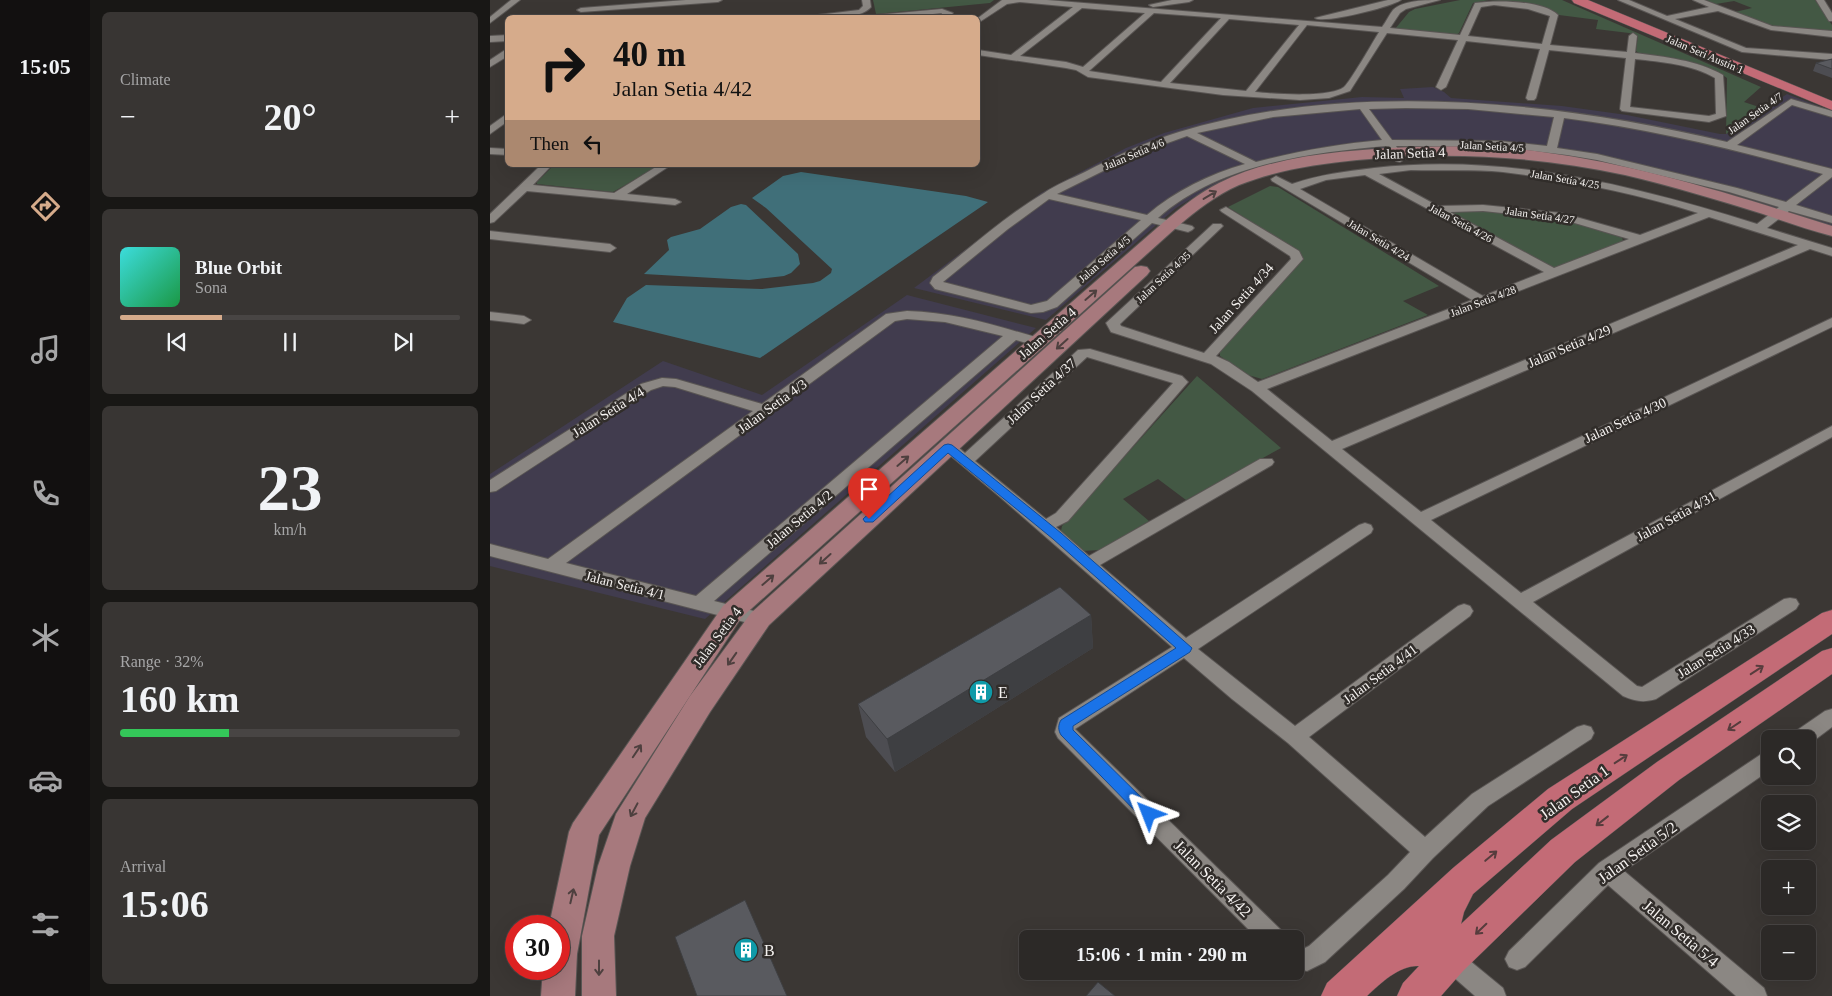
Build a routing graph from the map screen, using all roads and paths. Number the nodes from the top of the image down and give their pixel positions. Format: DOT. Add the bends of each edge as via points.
graph roads {
  1 [pos="516,0"];
  2 [pos="591,0"];
  3 [pos="718,0"];
  4 [pos="866,0"];
  5 [pos="1123,0"];
  6 [pos="1190,0"];
  7 [pos="1397,0"];
  8 [pos="1436,0"];
  9 [pos="1578,0"];
  10 [pos="1600,0"];
  11 [pos="1622,0"];
  12 [pos="1697,0"];
  13 [pos="1820,0"];
  14 [pos="1381,1"];
  15 [pos="1080,6"];
  16 [pos="1719,8"];
  17 [pos="1149,9"];
  18 [pos="581,10"];
  19 [pos="576,15"];
  20 [pos="863,15"];
  21 [pos="947,15"];
  22 [pos="1226,18"];
  23 [pos="1667,18"];
  24 [pos="1832,19"];
  25 [pos="980,20"];
  26 [pos="490,21"];
  27 [pos="1304,24"];
  28 [pos="1384,30"];
  29 [pos="1815,33"];
  30 [pos="1832,34"];
  31 [pos="1633,36"];
  32 [pos="490,38"];
  33 [pos="505,38"];
  34 [pos="1462,38"];
  35 [pos="505,43"];
  36 [pos="490,44"];
  37 [pos="1545,47"];
  38 [pos="980,53"];
  39 [pos="505,54"];
  40 [pos="1631,56"];
  41 [pos="1830,57"];
  42 [pos="1012,58"];
  43 [pos="490,64"];
  44 [pos="1084,71"];
  45 [pos="1164,84"];
  46 [pos="1441,86"];
  47 [pos="1249,94"];
  48 [pos="1832,95"];
  49 [pos="1531,98"];
  50 [pos="1362,106"];
  51 [pos="1832,106"];
  52 [pos="1560,114"];
  53 [pos="1832,114"];
  54 [pos="505,118"];
  55 [pos="490,131"];
  56 [pos="1189,133"];
  57 [pos="1730,146"];
  58 [pos="1551,150"];
  59 [pos="1394,151"];
  60 [pos="490,152"];
  61 [pos="505,152"];
  62 [pos="1253,164"];
  63 [pos="545,167"];
  64 [pos="663,167"];
  65 [pos="1367,172"];
  66 [pos="1832,172"];
  67 [pos="1276,180"];
  68 [pos="524,187"];
  69 [pos="1291,188"];
  70 [pos="1047,195"];
  71 [pos="616,196"];
  72 [pos="675,202"];
  73 [pos="1435,209"];
  74 [pos="1226,210"];
  75 [pos="1708,213"];
  76 [pos="1774,217"];
  77 [pos="1149,219"];
  78 [pos="490,220"];
  79 [pos="1832,220"];
  80 [pos="1180,226"];
  81 [pos="1217,226"];
  82 [pos="1832,231"];
  83 [pos="490,235"];
  84 [pos="1641,239"];
  85 [pos="1832,240"];
  86 [pos="1809,245"];
  87 [pos="610,248"];
  88 [pos="1832,252"];
  89 [pos="1297,258"];
  90 [pos="1554,273"];
  91 [pos="1482,301"];
  92 [pos="1043,308"];
  93 [pos="490,316"];
  94 [pos="524,320"];
  95 [pos="1832,322"];
  96 [pos="1013,335"];
  97 [pos="1037,342"];
  98 [pos="1207,358"];
  99 [pos="1257,388"];
  100 [pos="766,410"];
  101 [pos="1832,431"];
  102 [pos="948,447"];
  103 [pos="1330,448"];
  104 [pos="966,461"];
  105 [pos="1266,462"];
  106 [pos="490,487"];
  107 [pos="1418,520"];
  108 [pos="1045,526"];
  109 [pos="1365,529"];
  110 [pos="490,550"];
  111 [pos="1089,564"];
  112 [pos="550,566"];
  113 [pos="1520,602"];
  114 [pos="698,604"];
  115 [pos="1790,604"];
  116 [pos="1464,611"];
  117 [pos="732,612"];
  118 [pos="760,619"];
  119 [pos="1832,620"];
  120 [pos="1185,648"];
  121 [pos="1832,659"];
  122 [pos="1832,717"];
  123 [pos="1813,730"];
  124 [pos="1584,733"];
  125 [pos="1295,738"];
  126 [pos="1761,765"];
  127 [pos="1425,851"];
  128 [pos="1607,870"];
  129 [pos="1464,879"];
  130 [pos="1265,930"];
  131 [pos="1450,959"];
  132 [pos="1517,959"];
  133 [pos="1304,960"];
  134 [pos="1345,991"];
  135 [pos="558,996"];
  136 [pos="599,996"];
  137 [pos="1416,996"];
  138 [pos="1494,996"];
  139 [pos="1755,996"];
  1 -- 26 [label="street"];
  2 -- 18 [label="street"];
  3 -- 18 [label="street"];
  4 -- 20 [label="street"];
  5 -- 17 [label="street"];
  6 -- 17 [label="street"];
  7 -- 14 [label="street"];
  8 -- 28 [label="street" via="1403,7"];
  9 -- 51 [label="main road, Jalan Seri Austin 1"];
  10 -- 48 [label="main road, Jalan Seri Austin 1"];
  11 -- 23 [label="street"];
  12 -- 16 [label="street"];
  13 -- 24 [label="street"];
  14 -- 17 [label="street" via="1325,19"];
  15 -- 17 [label="street"];
  15 -- 25 [label="street" via="1012,0"];
  15 -- 42 [label="street"];
  16 -- 23 [label="street"];
  16 -- 29 [label="street" via="1771,28"];
  17 -- 22 [label="street"];
  17 -- 44 [label="street"];
  18 -- 19 [label="street"];
  20 -- 21 [label="street" via="942,11 949,13"];
  22 -- 27 [label="street"];
  22 -- 45 [label="street"];
  23 -- 41 [label="street" via="1745,50"];
  27 -- 28 [label="street"];
  27 -- 47 [label="street"];
  28 -- 34 [label="street"];
  28 -- 47 [label="street" via="1347,89 1341,93 1294,98"];
  29 -- 30 [label="street"];
  29 -- 41 [label="street"];
  31 -- 40 [label="street"];
  32 -- 33 [label="street"];
  34 -- 37 [label="street"];
  34 -- 37 [label="street" via="1480,3 1536,6 1554,15"];
  34 -- 46 [label="street"];
  35 -- 36 [label="street"];
  37 -- 40 [label="street"];
  37 -- 49 [label="street"];
  38 -- 42 [label="street"];
  39 -- 43 [label="street"];
  40 -- 40 [label="street" via="1625,109 1709,119 1722,116 1720,77 1717,75 1688,63"];
  42 -- 44 [label="street" via="1066,65"];
  44 -- 45 [label="street"];
  45 -- 47 [label="street"];
  50 -- 52 [label="street, Jalan Setia 4/6" via="1508,108"];
  50 -- 56 [label="street, Jalan Setia 4/6" via="1251,117"];
  50 -- 59 [label="street"];
  52 -- 57 [label="street, Jalan Setia 4/6" via="1618,121"];
  52 -- 58 [label="street"];
  53 -- 57 [label="street, Jalan Setia 4/7" via="1789,102"];
  54 -- 55 [label="street"];
  56 -- 62 [label="street"];
  56 -- 70 [label="street, Jalan Setia 4/6" via="1158,142"];
  57 -- 66 [label="street, Jalan Setia 4/6"];
  58 -- 59 [label="street, Jalan Setia 4/5" via="1500,144"];
  58 -- 76 [label="street, Jalan Setia 4/5" via="1621,162"];
  59 -- 62 [label="street, Jalan Setia 4/5" via="1332,148"];
  59 -- 67 [label="street, Jalan Setia 4"];
  59 -- 76 [label="street, Jalan Setia 4" via="1591,172"];
  80 -- 59 [label="street, Jalan Setia 4, one-way" via="1194,205 1233,183 1312,161"];
  60 -- 61 [label="street"];
  62 -- 77 [label="street, Jalan Setia 4/5" via="1226,173 1167,204"];
  63 -- 68 [label="street"];
  64 -- 71 [label="street"];
  65 -- 69 [label="street, Jalan Setia 4/25" via="1324,177"];
  65 -- 73 [label="street, Jalan Setia 4/26"];
  65 -- 75 [label="street, Jalan Setia 4/25" via="1411,167 1500,169 1582,180"];
  66 -- 76 [label="street"];
  67 -- 69 [label="street, Jalan Setia 4/24"];
  67 -- 80 [label="street, Jalan Setia 4" via="1247,190"];
  68 -- 71 [label="street"];
  68 -- 78 [label="street"];
  69 -- 91 [label="street, Jalan Setia 4/24"];
  70 -- 77 [label="street"];
  70 -- 92 [label="street, Jalan Setia 4/6" via="936,283 1031,309"];
  71 -- 72 [label="street"];
  73 -- 84 [label="street, Jalan Setia 4/27" via="1483,208 1562,216"];
  73 -- 90 [label="street, Jalan Setia 4/26"];
  74 -- 89 [label="street"];
  75 -- 76 [label="street, Jalan Setia 4/25"];
  75 -- 84 [label="street, Jalan Setia 4/28"];
  76 -- 79 [label="street, Jalan Setia 4/5"];
  76 -- 82 [label="street, Jalan Setia 4"];
  76 -- 85 [label="street, Jalan Setia 4"];
  76 -- 86 [label="street, Jalan Setia 4/25"];
  77 -- 80 [label="street"];
  77 -- 92 [label="street, Jalan Setia 4/5" via="1052,304"];
  97 -- 80 [label="street, Jalan Setia 4, one-way"];
  80 -- 102 [label="street, Jalan Setia 4, one-way"];
  81 -- 98 [label="street, Jalan Setia 4/35" via="1113,323 1116,329"];
  83 -- 87 [label="street"];
  84 -- 90 [label="street, Jalan Setia 4/28"];
  86 -- 88 [label="street, Jalan Setia 4/25"];
  86 -- 103 [label="street, Jalan Setia 4/29"];
  89 -- 98 [label="street, Jalan Setia 4/34"];
  90 -- 91 [label="street, Jalan Setia 4/28"];
  91 -- 99 [label="street, Jalan Setia 4/28"];
  93 -- 94 [label="street"];
  95 -- 107 [label="street, Jalan Setia 4/30"];
  96 -- 97 [label="street, Jalan Setia 4/3"];
  96 -- 100 [label="street, Jalan Setia 4/3" via="954,320 912,314 891,317"];
  96 -- 114 [label="street, Jalan Setia 4/2"];
  117 -- 97 [label="street, Jalan Setia 4, one-way"];
  98 -- 99 [label="street" via="1224,365"];
  99 -- 103 [label="street"];
  100 -- 106 [label="street, Jalan Setia 4/4" via="676,383 662,382 646,387"];
  100 -- 112 [label="street, Jalan Setia 4/3"];
  101 -- 113 [label="street, Jalan Setia 4/31"];
  102 -- 104 [label="street"];
  102 -- 118 [label="street, Jalan Setia 4, one-way"];
  103 -- 107 [label="street"];
  104 -- 108 [label="street"];
  104 -- 108 [label="street, Jalan Setia 4/37" via="1083,353 1181,382 1062,516"];
  105 -- 111 [label="street"];
  107 -- 113 [label="street"];
  108 -- 111 [label="street"];
  109 -- 120 [label="street"];
  110 -- 112 [label="street, Jalan Setia 4/1"];
  111 -- 120 [label="street"];
  112 -- 114 [label="street, Jalan Setia 4/1"];
  113 -- 115 [label="street, Jalan Setia 4/33" via="1630,691 1640,695 1649,694"];
  114 -- 117 [label="street, Jalan Setia 4/1"];
  116 -- 125 [label="street, Jalan Setia 4/41"];
  117 -- 118 [label="street, Jalan Setia 4/1"];
  135 -- 117 [label="street, Jalan Setia 4, one-way" via="560,954 584,832"];
  118 -- 136 [label="street, Jalan Setia 4, one-way" via="700,704 631,814 614,866 598,936"];
  129 -- 119 [label="main road, Jalan Setia 1, one-way" via="1560,800"];
  120 -- 125 [label="street"];
  120 -- 130 [label="street, Jalan Setia 4/42" via="1066,724 1066,732"];
  121 -- 131 [label="main road, one-way" via="1668,771 1563,851"];
  122 -- 123 [label="street"];
  124 -- 127 [label="street" via="1480,800"];
  125 -- 127 [label="street"];
  126 -- 128 [label="street, Jalan Setia 5/2"];
  127 -- 133 [label="street" via="1317,954"];
  128 -- 132 [label="street, Jalan Setia 5/2"];
  128 -- 139 [label="street, Jalan Setia 5/4"];
  129 -- 131 [label="main road" via="1445,910 1442,934"];
  129 -- 134 [label="main road, Jalan Setia 1"];
  131 -- 134 [label="main road" via="1427,948 1401,950"];
  131 -- 137 [label="main road"];
  131 -- 138 [label="street"];
}
